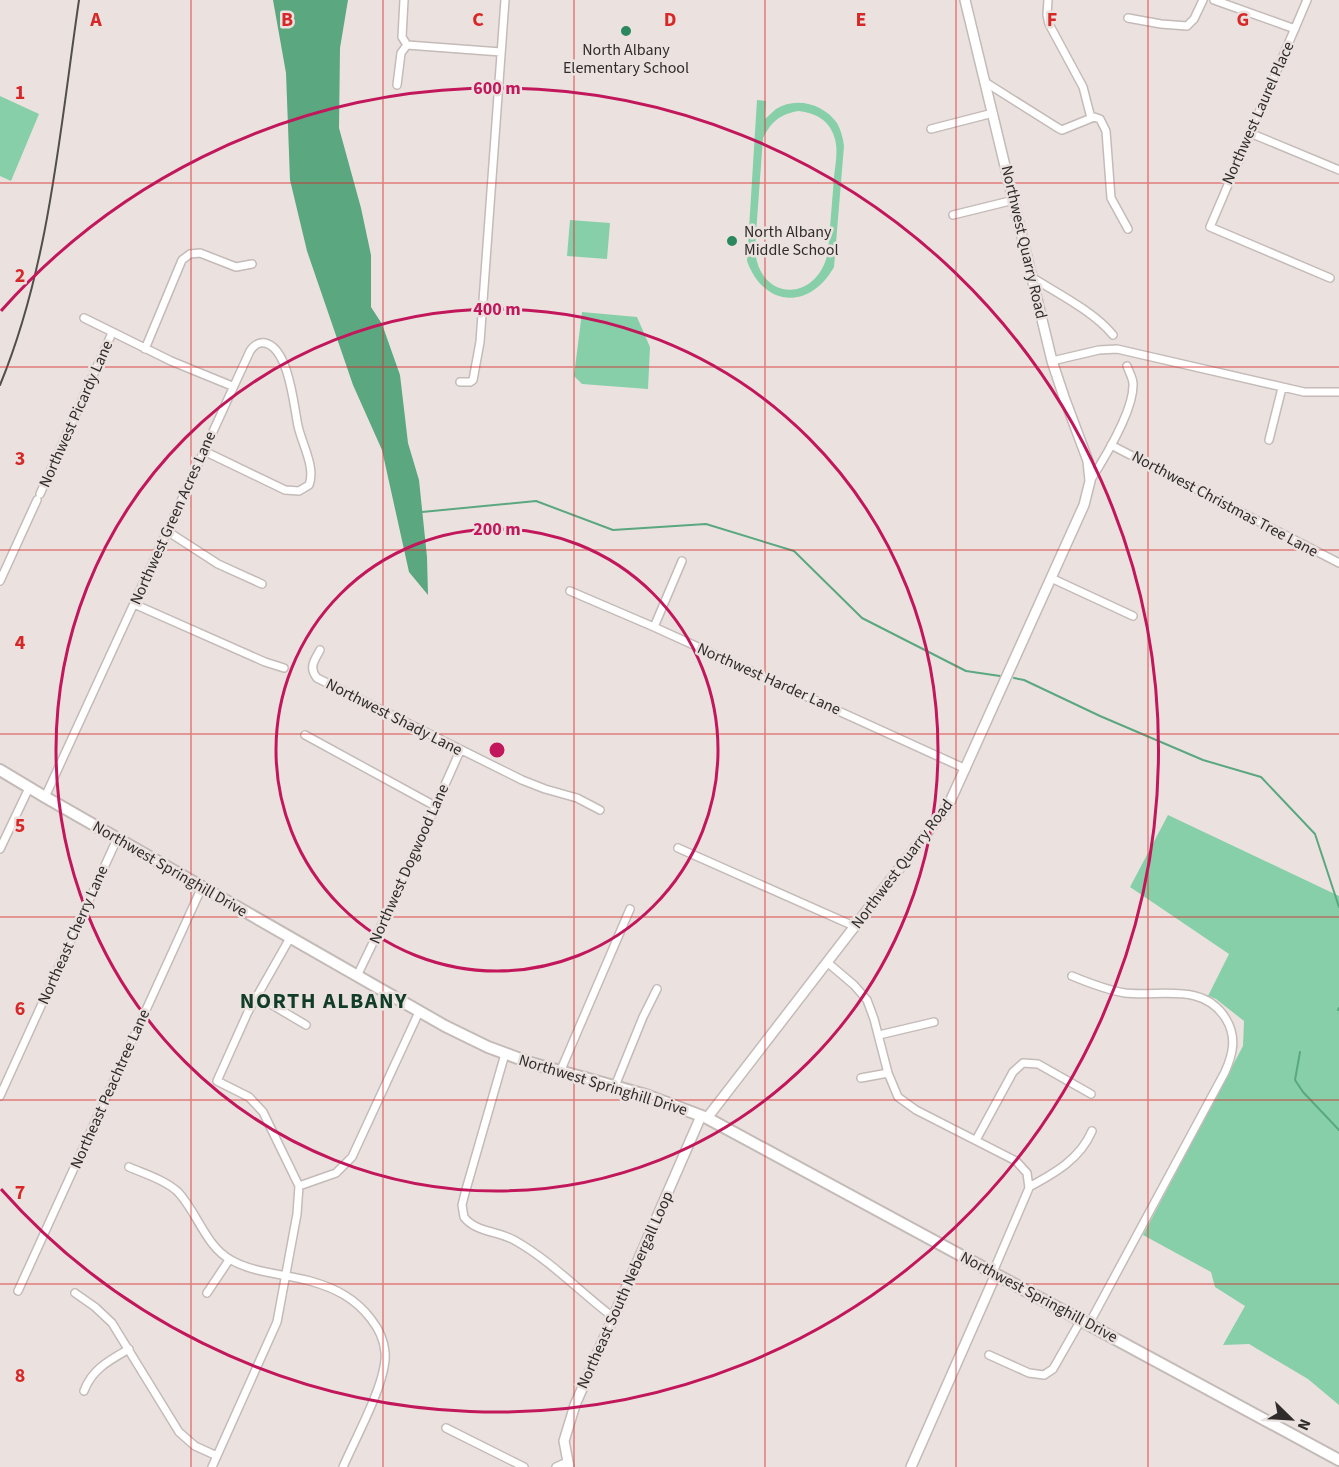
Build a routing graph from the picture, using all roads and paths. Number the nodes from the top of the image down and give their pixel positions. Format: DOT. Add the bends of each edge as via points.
graph roads {
  1 [pos="404,0"];
  2 [pos="506,0"];
  3 [pos="965,0"];
  4 [pos="1048,0"];
  5 [pos="1203,0"];
  6 [pos="1214,0"];
  7 [pos="1307,0"];
  8 [pos="1128,18"];
  9 [pos="1296,29"];
  10 [pos="407,45"];
  11 [pos="501,52"];
  12 [pos="985,82"];
  13 [pos="397,85"];
  14 [pos="993,113"];
  15 [pos="1090,118"];
  16 [pos="931,129"];
  17 [pos="1250,133"];
  18 [pos="1339,170"];
  19 [pos="1014,200"];
  20 [pos="953,214"];
  21 [pos="1128,229"];
  22 [pos="252,264"];
  23 [pos="1033,278"];
  24 [pos="1330,278"];
  25 [pos="84,318"];
  26 [pos="112,333"];
  27 [pos="1113,335"];
  28 [pos="145,349"];
  29 [pos="1052,361"];
  30 [pos="1127,366"];
  31 [pos="460,382"];
  32 [pos="232,386"];
  33 [pos="1282,388"];
  34 [pos="1339,392"];
  35 [pos="1269,440"];
  36 [pos="1111,445"];
  37 [pos="204,451"];
  38 [pos="1090,481"];
  39 [pos="167,531"];
  40 [pos="682,561"];
  41 [pos="1339,563"];
  42 [pos="1052,578"];
  43 [pos="0,581"];
  44 [pos="262,584"];
  45 [pos="570,591"];
  46 [pos="134,604"];
  47 [pos="1133,616"];
  48 [pos="654,627"];
  49 [pos="320,650"];
  50 [pos="284,668"];
  51 [pos="305,735"];
  52 [pos="460,751"];
  53 [pos="966,769"];
  54 [pos="0,770"];
  55 [pos="29,788"];
  56 [pos="45,797"];
  57 [pos="435,806"];
  58 [pos="600,810"];
  59 [pos="117,839"];
  60 [pos="1,844"];
  61 [pos="678,848"];
  62 [pos="202,887"];
  63 [pos="630,909"];
  64 [pos="856,927"];
  65 [pos="290,938"];
  66 [pos="828,963"];
  67 [pos="357,976"];
  68 [pos="1072,976"];
  69 [pos="657,988"];
  70 [pos="257,996"];
  71 [pos="419,1012"];
  72 [pos="934,1022"];
  73 [pos="306,1025"];
  74 [pos="879,1035"];
  75 [pos="505,1054"];
  76 [pos="561,1072"];
  77 [pos="888,1073"];
  78 [pos="861,1078"];
  79 [pos="615,1086"];
  80 [pos="1091,1094"];
  81 [pos="0,1096"];
  82 [pos="704,1117"];
  83 [pos="1092,1131"];
  84 [pos="976,1140"];
  85 [pos="129,1167"];
  86 [pos="299,1186"];
  87 [pos="1029,1187"];
  88 [pos="229,1260"];
  89 [pos="994,1273"];
  90 [pos="286,1274"];
  91 [pos="18,1291"];
  92 [pos="75,1293"];
  93 [pos="207,1293"];
  94 [pos="613,1317"];
  95 [pos="1085,1322"];
  96 [pos="129,1349"];
  97 [pos="989,1355"];
  98 [pos="84,1391"];
  99 [pos="446,1428"];
  100 [pos="217,1456"];
  101 [pos="1339,1460"];
  102 [pos="568,1465"];
  103 [pos="212,1467"];
  104 [pos="343,1467"];
  105 [pos="524,1467"];
  106 [pos="556,1467"];
  107 [pos="911,1467"];
  1 -- 10 [label="street" via="402,37"];
  2 -- 11 [label="street"];
  3 -- 12 [label="street, Northwest Quarry Road"];
  4 -- 15 [label="street" via="1049,24 1083,87"];
  5 -- 8 [label="street" via="1186,26"];
  6 -- 9 [label="street"];
  7 -- 9 [label="street, Northwest Laurel Place"];
  9 -- 17 [label="street, Northwest Laurel Place"];
  10 -- 11 [label="street"];
  10 -- 13 [label="street" via="401,53"];
  11 -- 31 [label="street" via="478,360 472,380"];
  12 -- 14 [label="street, Northwest Quarry Road"];
  12 -- 15 [label="street" via="1062,130"];
  14 -- 16 [label="street"];
  14 -- 19 [label="street, Northwest Quarry Road"];
  15 -- 21 [label="street" via="1100,119 1106,131 1111,198"];
  17 -- 18 [label="street"];
  17 -- 24 [label="street, Northwest Laurel Place" via="1210,227"];
  19 -- 20 [label="street"];
  19 -- 23 [label="street, Northwest Quarry Road"];
  22 -- 28 [label="street" via="236,267 200,253 186,257"];
  23 -- 27 [label="street"];
  23 -- 29 [label="street, Northwest Quarry Road"];
  25 -- 26 [label="street"];
  26 -- 28 [label="street"];
  26 -- 43 [label="street, Northwest Picardy Lane"];
  28 -- 32 [label="street"];
  29 -- 33 [label="street" via="1117,350"];
  29 -- 38 [label="street, Northwest Quarry Road" via="1086,452"];
  30 -- 36 [label="street, Northwest Quarry Road" via="1133,381 1132,395"];
  32 -- 37 [label="street, Northwest Green Acres Lane"];
  32 -- 37 [label="street, Northwest Green Acres Lane" via="253,346 267,343 276,349 285,369 310,468 309,485 299,491 285,490"];
  33 -- 34 [label="street"];
  33 -- 35 [label="street"];
  36 -- 38 [label="street, Northwest Quarry Road"];
  36 -- 41 [label="street, Northwest Christmas Tree Lane"];
  37 -- 39 [label="street, Northwest Green Acres Lane"];
  38 -- 42 [label="street, Northwest Quarry Road" via="1084,505"];
  39 -- 44 [label="street" via="218,564"];
  39 -- 46 [label="street, Northwest Green Acres Lane"];
  40 -- 48 [label="street"];
  42 -- 47 [label="street"];
  42 -- 53 [label="street, Northwest Quarry Road"];
  45 -- 48 [label="street, Northwest Harder Lane"];
  46 -- 50 [label="street"];
  46 -- 56 [label="street, Northwest Green Acres Lane"];
  48 -- 53 [label="street, Northwest Harder Lane"];
  49 -- 52 [label="street, Northwest Shady Lane" via="312,666 317,678"];
  51 -- 57 [label="street"];
  52 -- 57 [label="street, Northwest Dogwood Lane"];
  52 -- 58 [label="street, Northwest Shady Lane"];
  53 -- 64 [label="street, Northwest Quarry Road" via="937,822"];
  54 -- 55 [label="main road, Northwest Springhill Drive"];
  55 -- 56 [label="main road, Northwest Springhill Drive"];
  55 -- 60 [label="street"];
  56 -- 59 [label="main road, Northwest Springhill Drive"];
  57 -- 67 [label="street, Northwest Dogwood Lane"];
  59 -- 62 [label="main road, Northwest Springhill Drive"];
  59 -- 81 [label="street, Northeast Cherry Lane"];
  61 -- 64 [label="street"];
  62 -- 65 [label="main road, Northwest Springhill Drive"];
  62 -- 91 [label="street, Northeast Peachtree Lane"];
  63 -- 76 [label="street"];
  64 -- 66 [label="street, Northwest Quarry Road"];
  65 -- 67 [label="main road, Northwest Springhill Drive"];
  65 -- 70 [label="street"];
  66 -- 74 [label="street" via="862,993"];
  66 -- 82 [label="street, Northwest Quarry Road"];
  67 -- 71 [label="main road, Northwest Springhill Drive"];
  68 -- 95 [label="street" via="1122,992 1198,996 1216,1007 1229,1024 1233,1045 1230,1062"];
  69 -- 79 [label="street"];
  70 -- 73 [label="street"];
  70 -- 86 [label="street" via="217,1082 249,1096 259,1108"];
  71 -- 75 [label="main road, Northwest Springhill Drive"];
  71 -- 86 [label="street" via="351,1157 336,1173"];
  72 -- 74 [label="street"];
  74 -- 77 [label="street"];
  75 -- 76 [label="main road, Northwest Springhill Drive"];
  75 -- 94 [label="street" via="464,1199 464,1217 474,1226 516,1241"];
  76 -- 79 [label="main road, Northwest Springhill Drive"];
  77 -- 78 [label="street"];
  77 -- 84 [label="street" via="898,1097 906,1104"];
  79 -- 82 [label="main road, Northwest Springhill Drive"];
  80 -- 84 [label="street" via="1038,1064 1023,1063 1013,1072"];
  82 -- 89 [label="main road, Northwest Springhill Drive"];
  82 -- 94 [label="street, Northeast South Nebergall Loop"];
  83 -- 87 [label="street" via="1087,1143 1055,1174"];
  84 -- 87 [label="street" via="1023,1166"];
  85 -- 88 [label="street" via="176,1190"];
  86 -- 90 [label="street"];
  87 -- 89 [label="street"];
  88 -- 90 [label="street" via="252,1269"];
  88 -- 93 [label="street"];
  89 -- 95 [label="main road, Northwest Springhill Drive"];
  89 -- 107 [label="street"];
  90 -- 100 [label="street" via="277,1322"];
  90 -- 104 [label="street" via="349,1297 374,1323 384,1344 383,1373"];
  92 -- 96 [label="street" via="112,1323"];
  94 -- 102 [label="street, Northeast South Nebergall Loop" via="571,1415 564,1441"];
  95 -- 97 [label="street" via="1053,1369 1044,1375 1029,1373"];
  95 -- 101 [label="main road, Northwest Springhill Drive"];
  96 -- 98 [label="street" via="98,1369"];
  96 -- 100 [label="street" via="179,1432 195,1446"];
  99 -- 105 [label="street"];
  100 -- 103 [label="street"];
  102 -- 106 [label="street"];
}
